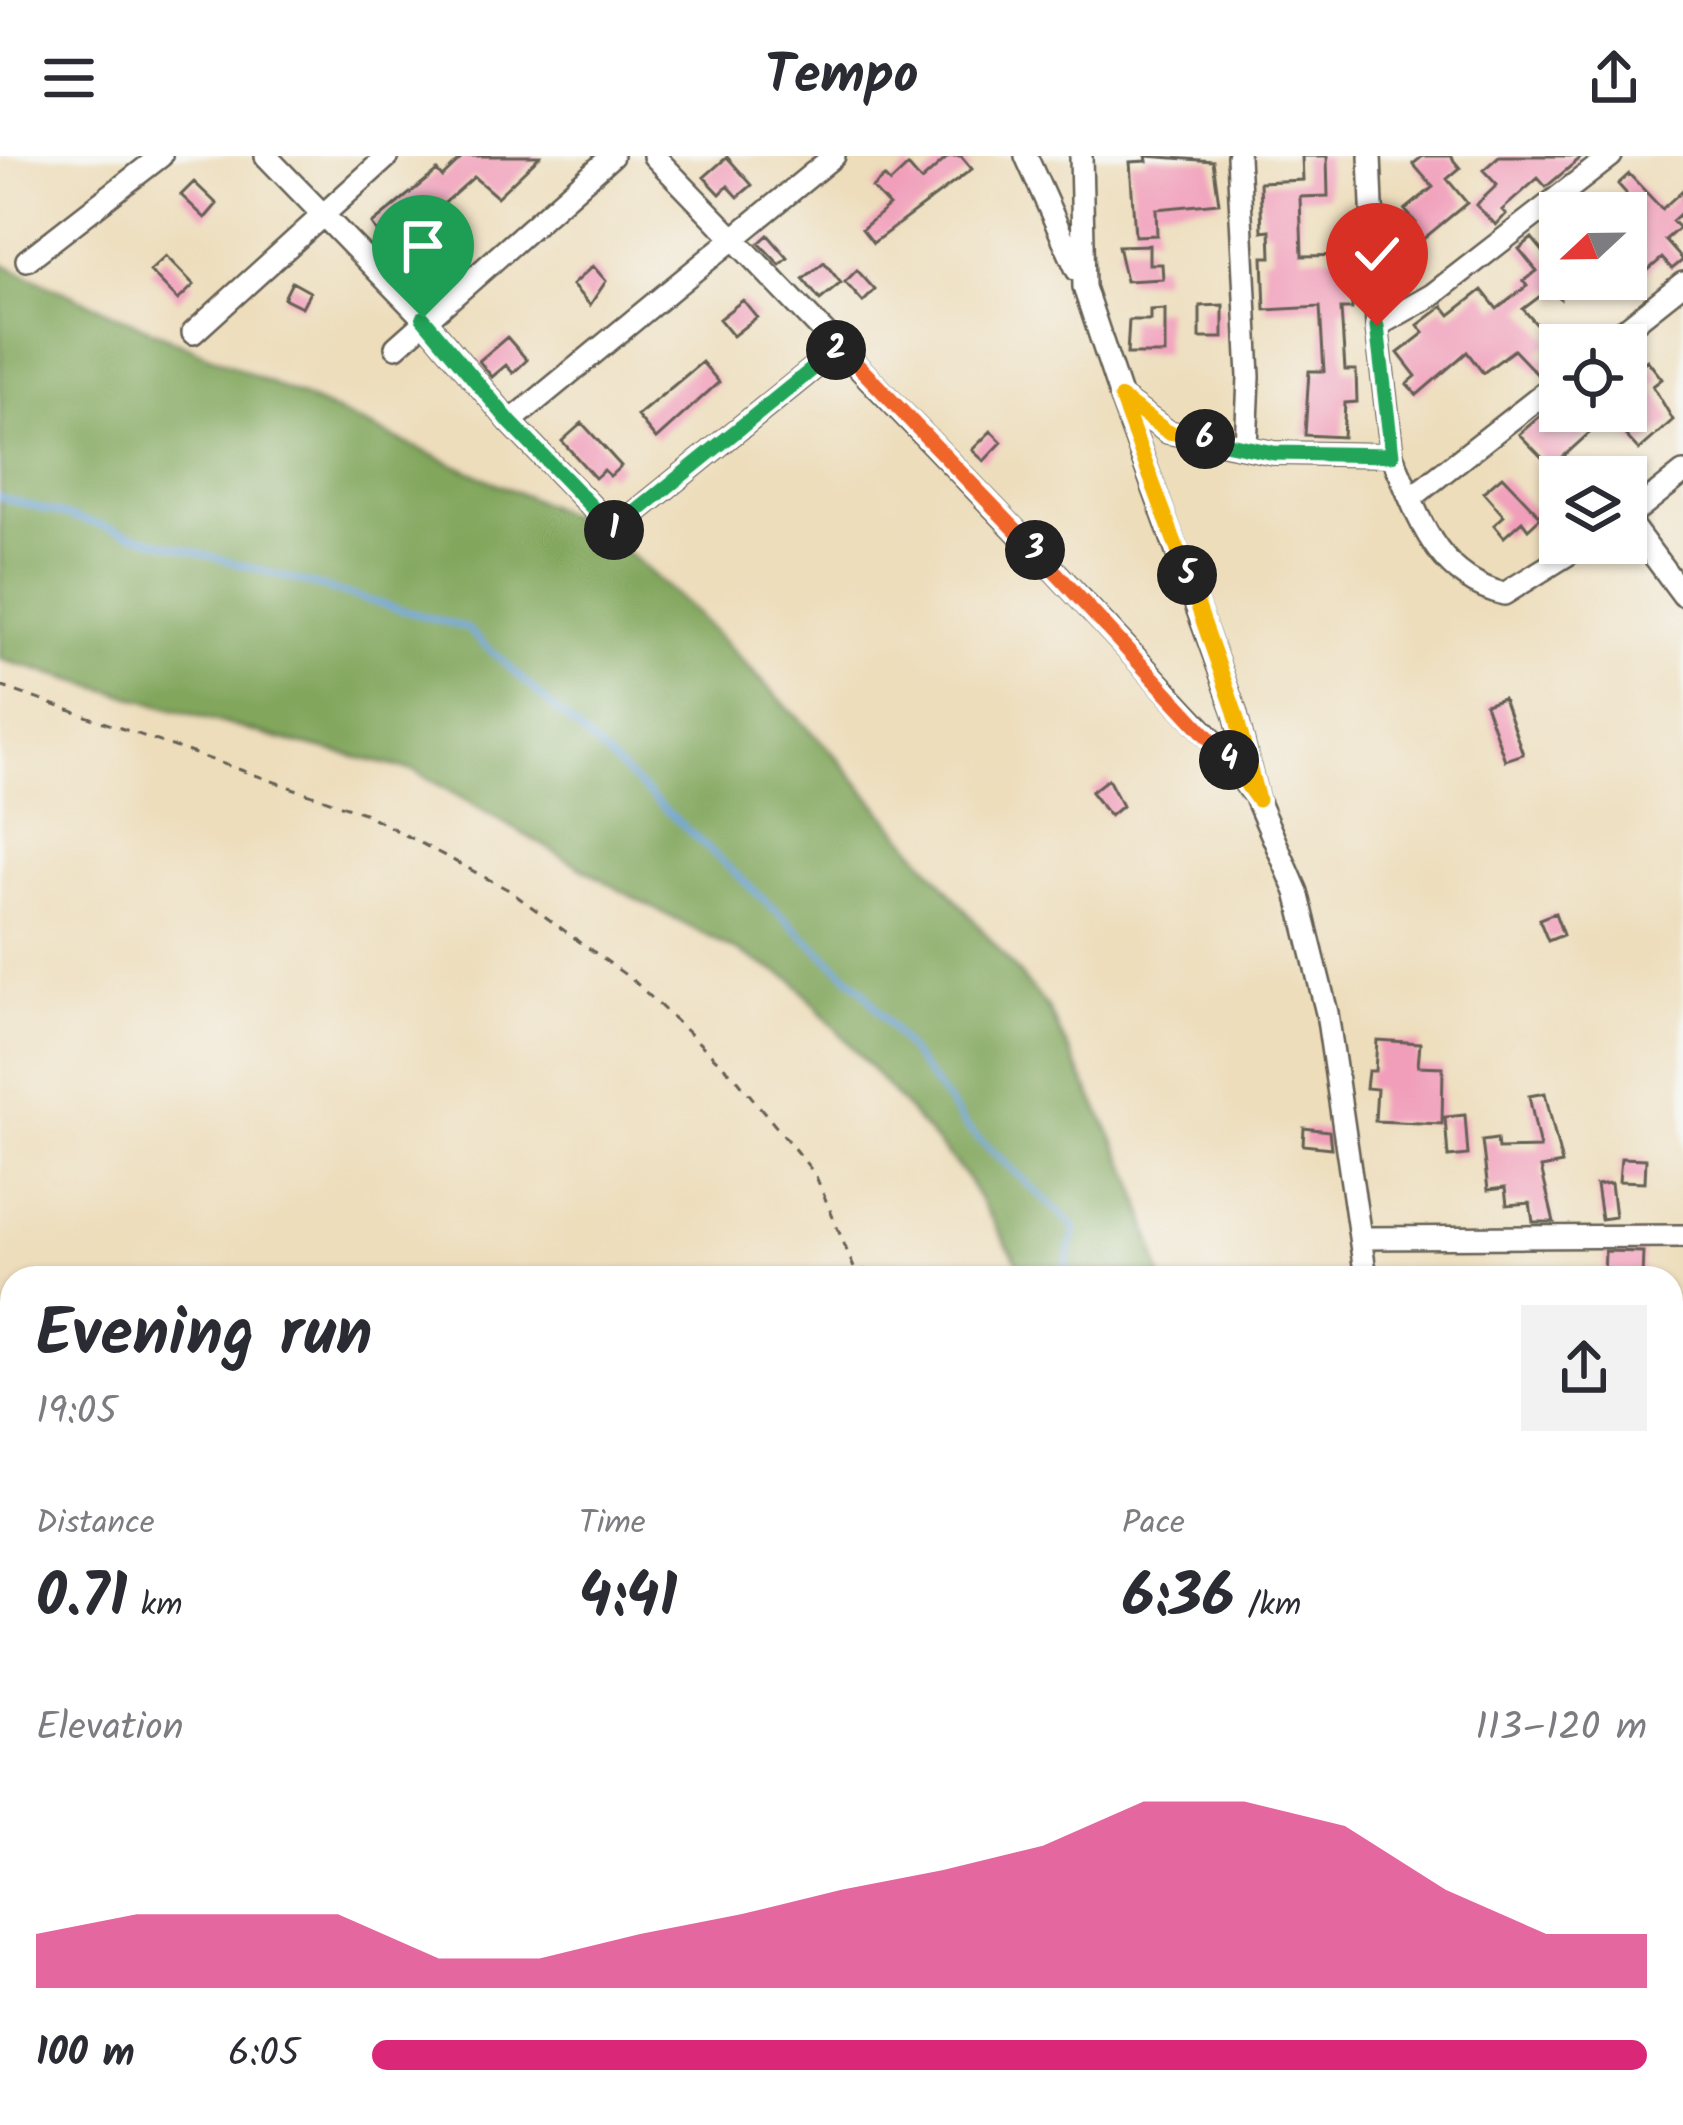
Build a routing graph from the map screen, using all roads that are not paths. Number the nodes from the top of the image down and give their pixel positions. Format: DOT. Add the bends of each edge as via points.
graph roads {
  1 [pos="161,156"];
  2 [pos="266,156"];
  3 [pos="388,156"];
  4 [pos="612,156"];
  5 [pos="654,156"];
  6 [pos="834,156"];
  7 [pos="1026,156"];
  8 [pos="1081,156"];
  9 [pos="1238,156"];
  10 [pos="1370,156"];
  11 [pos="1611,156"];
  12 [pos="322,217"];
  13 [pos="737,241"];
  14 [pos="27,260"];
  15 [pos="1683,284"];
  16 [pos="1084,287"];
  17 [pos="423,318"];
  18 [pos="1632,324"];
  19 [pos="1377,326"];
  20 [pos="194,333"];
  21 [pos="396,346"];
  22 [pos="840,347"];
  23 [pos="1539,397"];
  24 [pos="1121,398"];
  25 [pos="510,422"];
  26 [pos="1246,448"];
  27 [pos="1392,455"];
  28 [pos="1683,473"];
  29 [pos="1411,498"];
  30 [pos="1647,502"];
  31 [pos="1647,546"];
  32 [pos="1552,564"];
  33 [pos="1683,596"];
  34 [pos="1258,800"];
  35 [pos="1683,1236"];
  36 [pos="1362,1238"];
  37 [pos="1365,1266"];
  1 -- 14 [label="street"];
  2 -- 12 [label="street"];
  3 -- 12 [label="street"];
  4 -- 17 [label="street"];
  5 -- 13 [label="street"];
  6 -- 13 [label="street"];
  7 -- 16 [label="street"];
  8 -- 16 [label="street"];
  9 -- 26 [label="street"];
  10 -- 19 [label="street"];
  11 -- 19 [label="street" via="1432,296"];
  12 -- 17 [label="street"];
  12 -- 20 [label="street"];
  13 -- 22 [label="street"];
  13 -- 25 [label="street"];
  15 -- 18 [label="street"];
  16 -- 24 [label="street"];
  17 -- 21 [label="street"];
  17 -- 25 [label="street"];
  19 -- 27 [label="street"];
  22 -- 25 [label="street" via="614,530"];
  22 -- 34 [label="street" via="1218,746"];
  23 -- 29 [label="street"];
  24 -- 26 [label="street" via="1168,432"];
  24 -- 34 [label="street" via="1235,712"];
  26 -- 27 [label="street"];
  27 -- 29 [label="street"];
  28 -- 30 [label="street"];
  29 -- 32 [label="street" via="1434,551 1474,586 1504,594"];
  31 -- 33 [label="street"];
  34 -- 36 [label="street" via="1297,892 1328,1012"];
  35 -- 36 [label="street"];
  36 -- 37 [label="street"];
}
